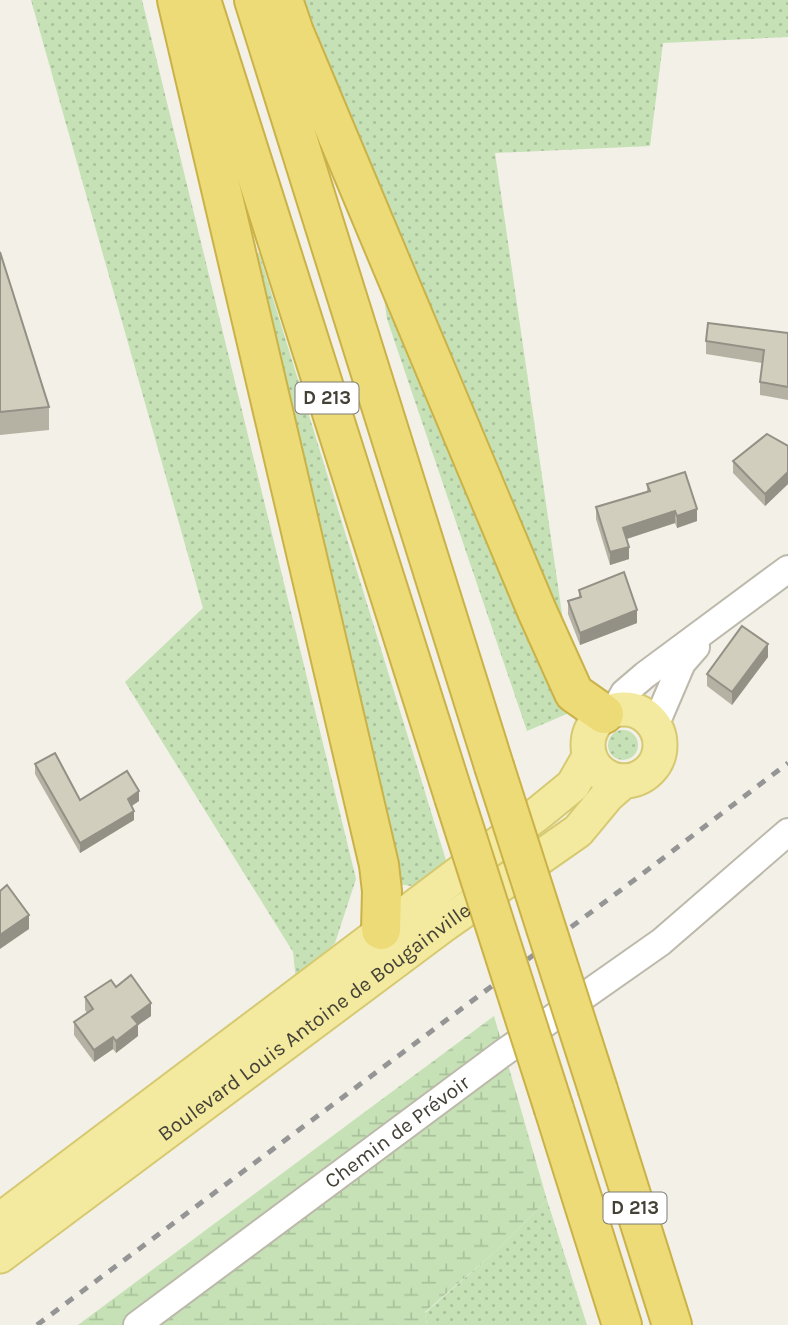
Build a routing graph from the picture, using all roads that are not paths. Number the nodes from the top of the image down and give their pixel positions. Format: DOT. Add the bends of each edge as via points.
graph roads {
  1 [pos="177,0"];
  2 [pos="201,0"];
  3 [pos="254,0"];
  4 [pos="283,0"];
  5 [pos="788,569"];
  6 [pos="718,622"];
  7 [pos="609,711"];
  8 [pos="655,726"];
  9 [pos="589,757"];
  10 [pos="624,782"];
  11 [pos="788,832"];
  12 [pos="382,930"];
  13 [pos="0,1220"];
  14 [pos="0,1256"];
  15 [pos="137,1325"];
  16 [pos="622,1325"];
  17 [pos="672,1325"];
  1 -- 12 [label="highway" via="379,865"];
  2 -- 16 [label="highway, D 213, bridge"];
  3 -- 17 [label="highway, D 213, bridge"];
  4 -- 7 [label="highway" via="547,635 574,693"];
  5 -- 6 [label="street"];
  6 -- 7 [label="street" via="624,692"];
  6 -- 8 [label="street" via="682,663"];
  7 -- 8 [label="main road" via="628,708"];
  7 -- 9 [label="main road" via="589,733"];
  8 -- 10 [label="main road" via="660,747 653,767"];
  9 -- 10 [label="main road" via="603,775"];
  9 -- 12 [label="main road, Boulevard Louis Antoine de Bougainville" via="573,785"];
  10 -- 14 [label="main road, Boulevard Louis Antoine de Bougainville" via="578,831 445,924"];
  11 -- 15 [label="street, Chemin de Prévoir" via="661,942 503,1053"];
  12 -- 13 [label="main road, Boulevard Louis Antoine de Bougainville"];
}
